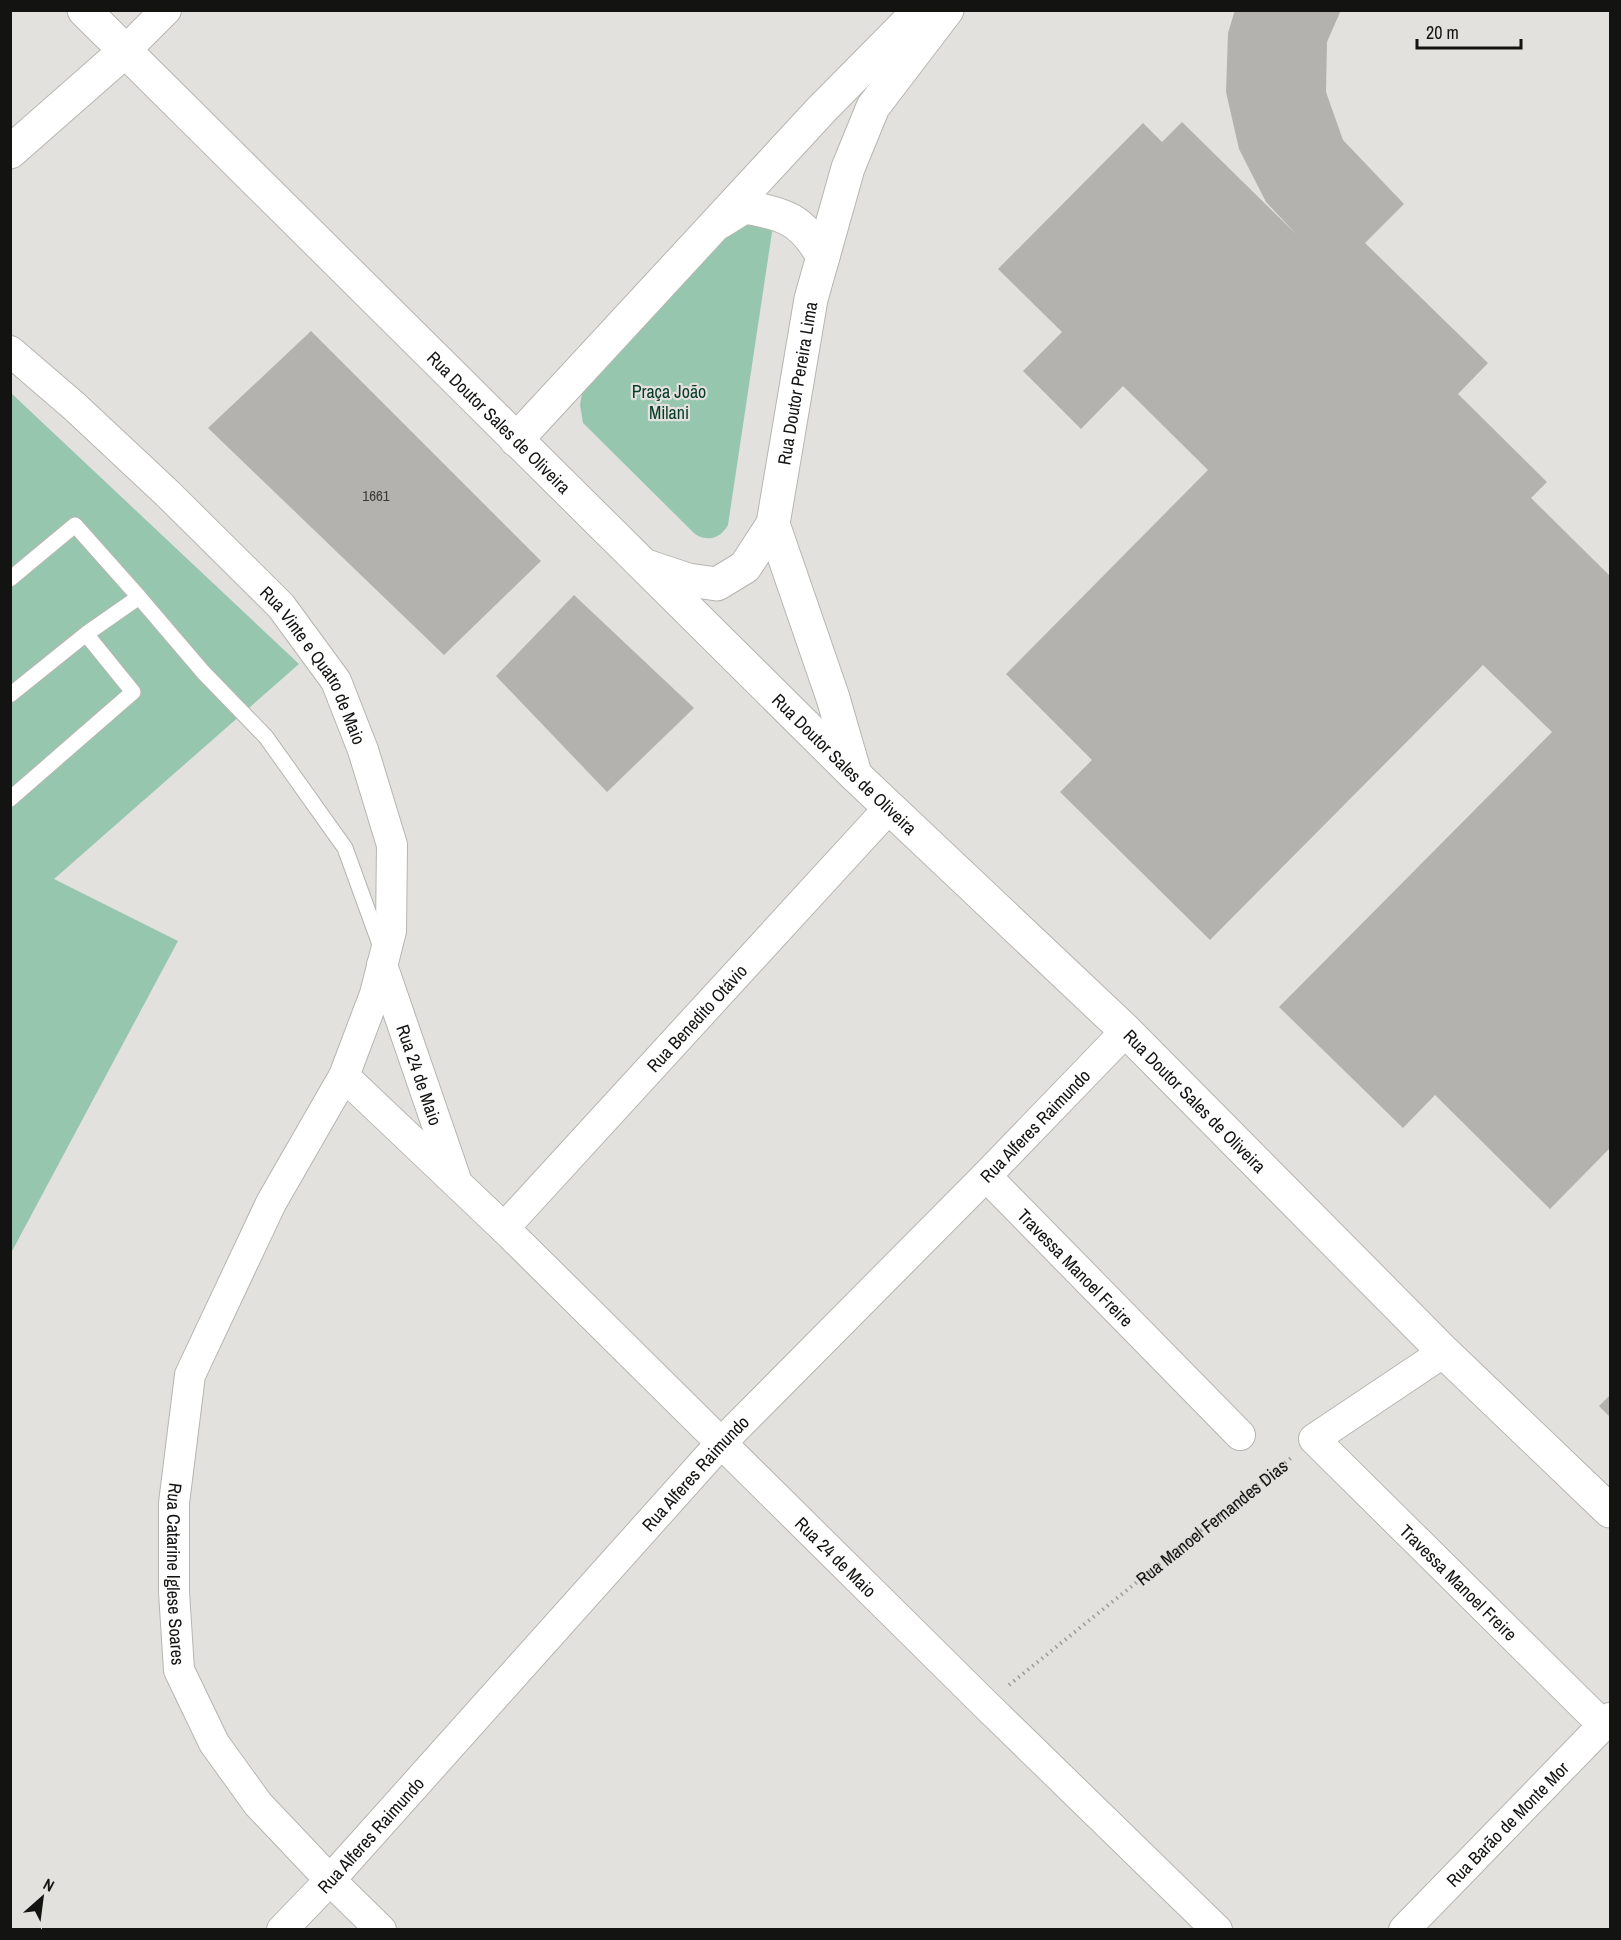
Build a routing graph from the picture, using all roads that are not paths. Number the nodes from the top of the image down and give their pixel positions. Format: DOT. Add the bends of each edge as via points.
graph roads {
  1 [pos="84,10"];
  2 [pos="166,10"];
  3 [pos="920,10"];
  4 [pos="947,10"];
  5 [pos="125,51"];
  6 [pos="10,152"];
  7 [pos="718,224"];
  8 [pos="823,257"];
  9 [pos="10,351"];
  10 [pos="516,440"];
  11 [pos="773,524"];
  12 [pos="643,565"];
  13 [pos="10,579"];
  14 [pos="139,597"];
  15 [pos="86,634"];
  16 [pos="10,695"];
  17 [pos="856,776"];
  18 [pos="10,799"];
  19 [pos="889,808"];
  20 [pos="383,960"];
  21 [pos="1126,1031"];
  22 [pos="344,1076"];
  23 [pos="986,1176"];
  24 [pos="457,1183"];
  25 [pos="504,1228"];
  26 [pos="1444,1352"];
  27 [pos="1240,1435"];
  28 [pos="721,1443"];
  29 [pos="1611,1511"];
  30 [pos="1607,1721"];
  31 [pos="330,1880"];
  32 [pos="282,1929"];
  33 [pos="381,1929"];
  34 [pos="1217,1929"];
  35 [pos="1404,1929"];
  1 -- 5 [label="main road, Rua Doutor Sales de Oliveira"];
  2 -- 5 [label="street"];
  3 -- 7 [label="main road" via="822,109"];
  4 -- 8 [label="main road, Rua Doutor Pereira Lima" via="873,107 848,168"];
  5 -- 6 [label="main road"];
  5 -- 10 [label="main road, Rua Doutor Sales de Oliveira"];
  7 -- 8 [label="main road" via="744,207 767,210 789,218 813,239"];
  7 -- 10 [label="main road"];
  8 -- 11 [label="main road, Rua Doutor Pereira Lima" via="811,299"];
  9 -- 20 [label="street, Rua Vinte e Quatro de Maio" via="167,493 280,606 336,681 363,750 392,845 391,931"];
  10 -- 12 [label="main road, Rua Doutor Sales de Oliveira"];
  11 -- 12 [label="main road" via="745,567 717,584 688,580"];
  11 -- 17 [label="main road, Rua Doutor Pereira Lima"];
  12 -- 17 [label="main road, Rua Doutor Sales de Oliveira"];
  13 -- 14 [label="lane" via="75,525"];
  14 -- 15 [label="lane"];
  14 -- 20 [label="lane" via="266,737 345,848"];
  15 -- 16 [label="lane"];
  15 -- 18 [label="lane" via="133,692"];
  17 -- 19 [label="main road, Rua Doutor Sales de Oliveira"];
  19 -- 21 [label="main road, Rua Doutor Sales de Oliveira"];
  19 -- 25 [label="street, Rua Benedito Otávio"];
  20 -- 22 [label="street, Rua Vinte e Quatro de Maio" via="375,994"];
  20 -- 24 [label="street, Rua 24 de Maio"];
  21 -- 23 [label="street, Rua Alferes Raimundo"];
  21 -- 26 [label="main road, Rua Doutor Sales de Oliveira"];
  22 -- 24 [label="street, Rua 24 de Maio"];
  22 -- 31 [label="street, Rua Catarine Iglese Soares" via="271,1203 190,1375 174,1503 174,1592 180,1670 214,1743 258,1804"];
  23 -- 27 [label="street, Travessa Manoel Freire"];
  23 -- 28 [label="street, Rua Alferes Raimundo"];
  24 -- 25 [label="street, Rua 24 de Maio"];
  25 -- 28 [label="street, Rua 24 de Maio"];
  26 -- 29 [label="main road, Rua Doutor Sales de Oliveira"];
  26 -- 30 [label="street, Travessa Manoel Freire" via="1314,1439"];
  28 -- 31 [label="street, Rua Alferes Raimundo"];
  28 -- 34 [label="street, Rua 24 de Maio"];
  30 -- 35 [label="street, Rua Barão de Monte Mor"];
  31 -- 32 [label="street, Rua Alferes Raimundo"];
  31 -- 33 [label="street, Rua Catarine Iglese Soares"];
}
